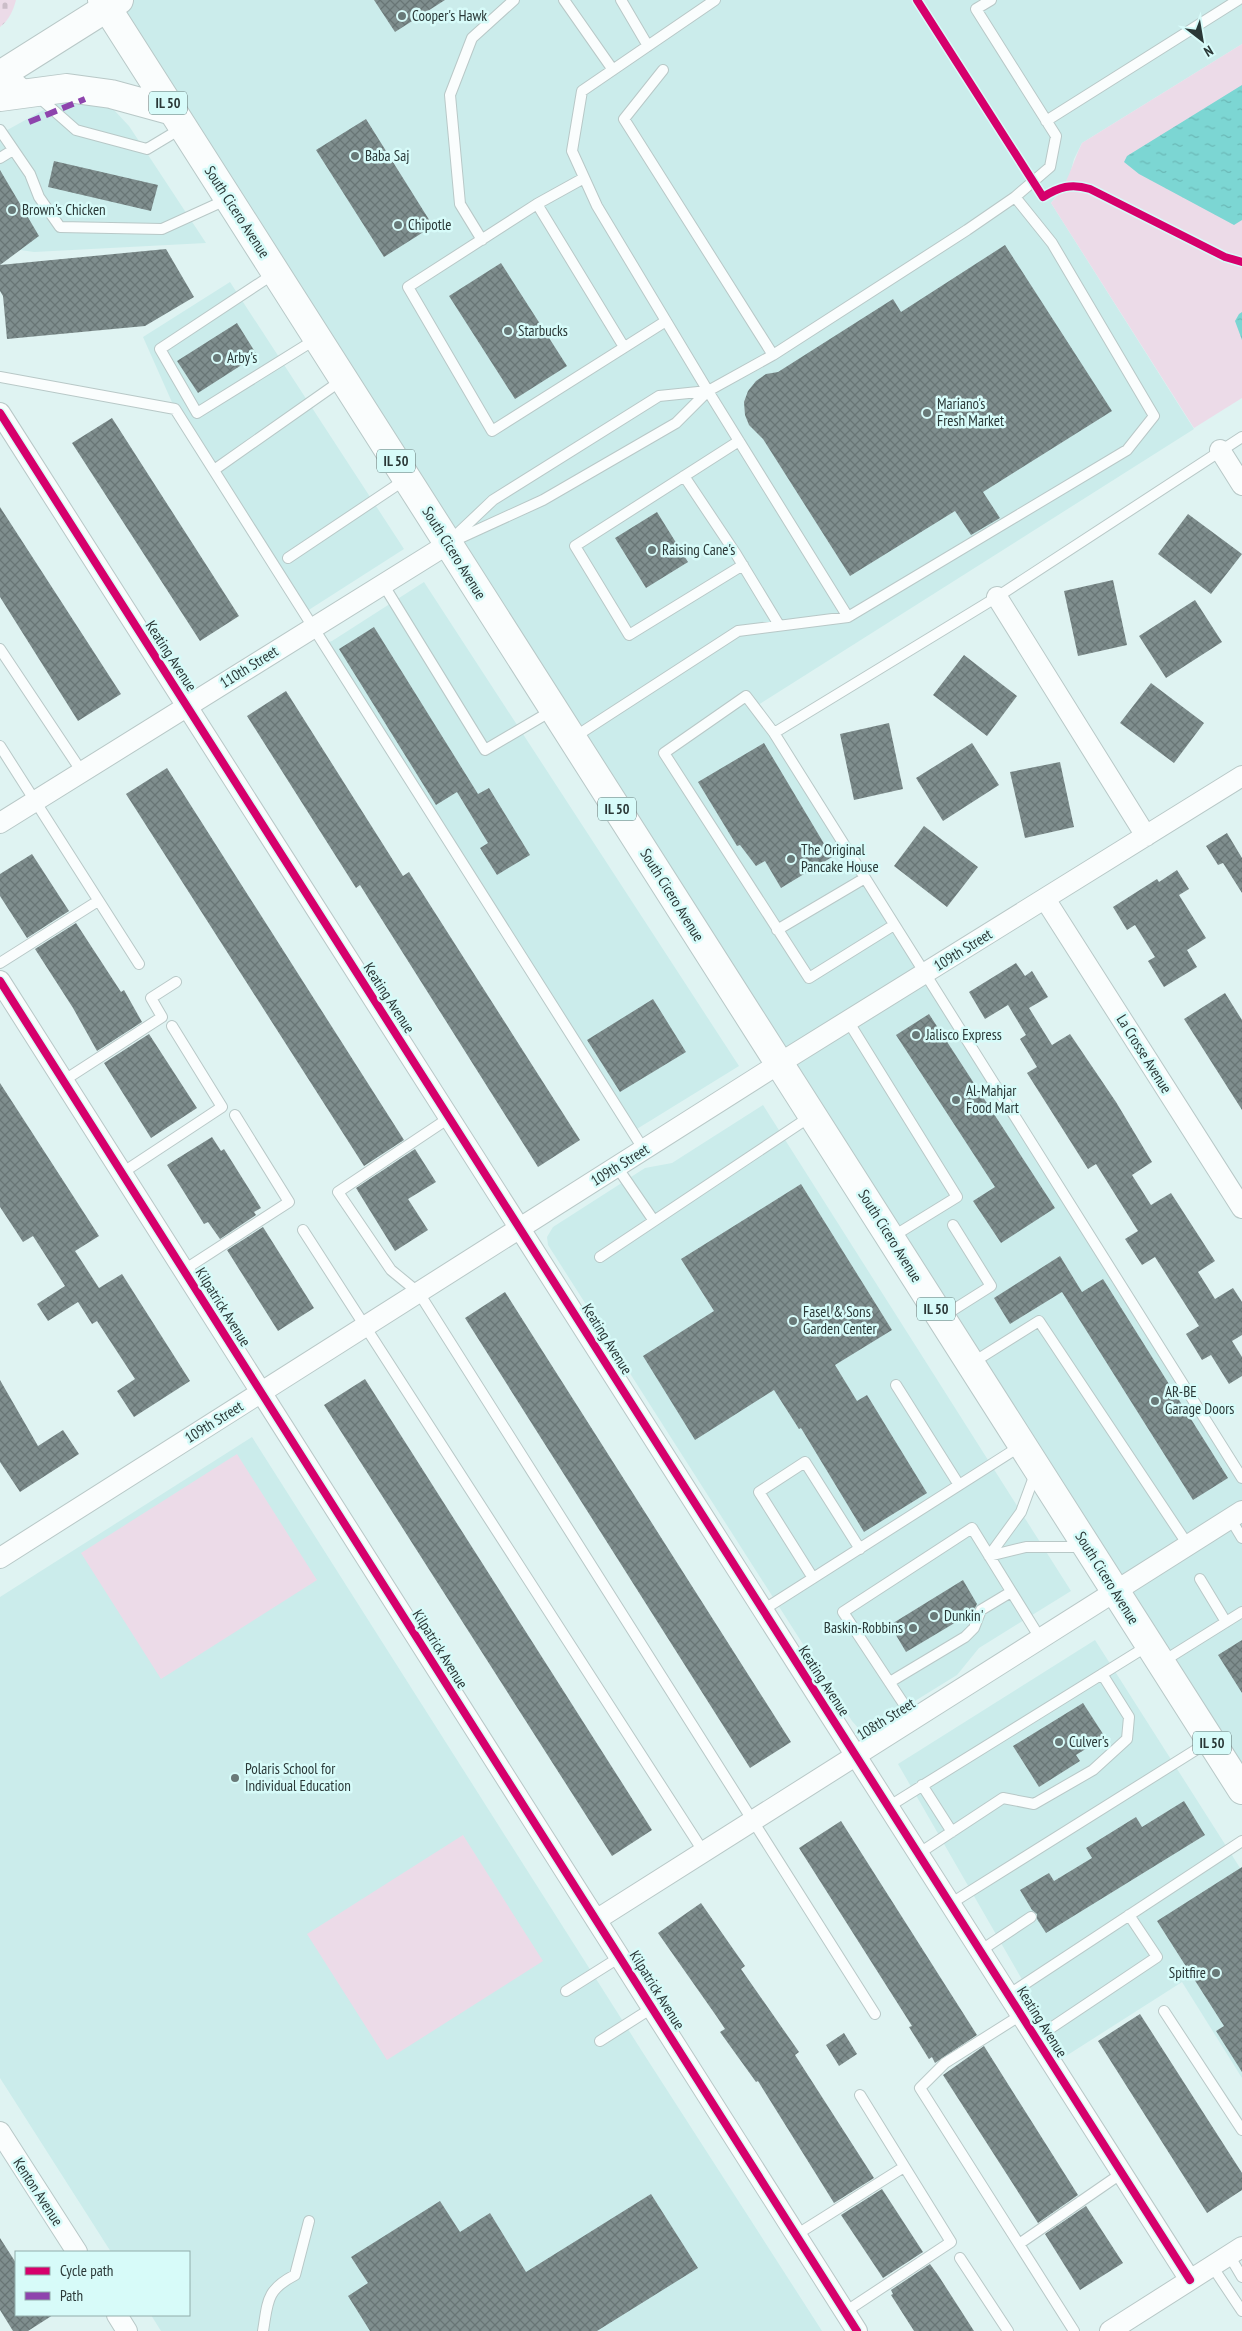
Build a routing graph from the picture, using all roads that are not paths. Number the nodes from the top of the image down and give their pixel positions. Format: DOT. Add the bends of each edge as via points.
graph roads {
  1 [pos="514,0"];
  2 [pos="564,0"];
  3 [pos="621,0"];
  4 [pos="715,0"];
  5 [pos="991,0"];
  6 [pos="1238,0"];
  7 [pos="109,3"];
  8 [pos="648,46"];
  9 [pos="613,70"];
  10 [pos="663,70"];
  11 [pos="4,73"];
  12 [pos="33,92"];
  13 [pos="0,97"];
  14 [pos="178,119"];
  15 [pos="1046,122"];
  16 [pos="0,130"];
  17 [pos="13,150"];
  18 [pos="0,158"];
  19 [pos="584,178"];
  20 [pos="1015,197"];
  21 [pos="229,199"];
  22 [pos="538,204"];
  23 [pos="482,240"];
  24 [pos="276,272"];
  25 [pos="666,321"];
  26 [pos="317,338"];
  27 [pos="624,347"];
  28 [pos="773,354"];
  29 [pos="0,377"];
  30 [pos="344,379"];
  31 [pos="708,391"];
  32 [pos="0,413"];
  33 [pos="1242,437"];
  34 [pos="739,441"];
  35 [pos="1220,450"];
  36 [pos="214,470"];
  37 [pos="684,476"];
  38 [pos="407,478"];
  39 [pos="1242,485"];
  40 [pos="448,544"];
  41 [pos="288,558"];
  42 [pos="743,565"];
  43 [pos="383,584"];
  44 [pos="997,597"];
  45 [pos="848,616"];
  46 [pos="778,625"];
  47 [pos="313,628"];
  48 [pos="0,649"];
  49 [pos="187,707"];
  50 [pos="554,710"];
  51 [pos="774,733"];
  52 [pos="573,738"];
  53 [pos="0,746"];
  54 [pos="82,772"];
  55 [pos="1242,776"];
  56 [pos="36,801"];
  57 [pos="0,824"];
  58 [pos="1146,836"];
  59 [pos="865,878"];
  60 [pos="1045,899"];
  61 [pos="98,901"];
  62 [pos="894,925"];
  63 [pos="777,930"];
  64 [pos="0,963"];
  65 [pos="139,964"];
  66 [pos="925,973"];
  67 [pos="0,981"];
  68 [pos="176,982"];
  69 [pos="848,1021"];
  70 [pos="172,1026"];
  71 [pos="780,1064"];
  72 [pos="64,1081"];
  73 [pos="235,1115"];
  74 [pos="813,1115"];
  75 [pos="449,1118"];
  76 [pos="644,1150"];
  77 [pos="617,1167"];
  78 [pos="122,1172"];
  79 [pos="1242,1208"];
  80 [pos="654,1221"];
  81 [pos="953,1225"];
  82 [pos="520,1228"];
  83 [pos="303,1230"];
  84 [pos="892,1238"];
  85 [pos="600,1257"];
  86 [pos="184,1270"];
  87 [pos="419,1292"];
  88 [pos="942,1317"];
  89 [pos="364,1327"];
  90 [pos="971,1363"];
  91 [pos="896,1385"];
  92 [pos="261,1392"];
  93 [pos="1023,1445"];
  94 [pos="1038,1468"];
  95 [pos="1242,1478"];
  96 [pos="959,1485"];
  97 [pos="1236,1514"];
  98 [pos="1242,1538"];
  99 [pos="1188,1545"];
  100 [pos="1087,1547"];
  101 [pos="860,1549"];
  102 [pos="989,1556"];
  103 [pos="0,1558"];
  104 [pos="813,1578"];
  105 [pos="1200,1579"];
  106 [pos="1116,1591"];
  107 [pos="1011,1592"];
  108 [pos="763,1610"];
  109 [pos="1242,1612"];
  110 [pos="1226,1622"];
  111 [pos="1040,1638"];
  112 [pos="1155,1653"];
  113 [pos="1102,1674"];
  114 [pos="890,1682"];
  115 [pos="913,1718"];
  116 [pos="1210,1740"];
  117 [pos="855,1754"];
  118 [pos="1238,1775"];
  119 [pos="922,1785"];
  120 [pos="888,1807"];
  121 [pos="752,1820"];
  122 [pos="952,1832"];
  123 [pos="1242,1841"];
  124 [pos="703,1851"];
  125 [pos="918,1854"];
  126 [pos="950,1904"];
  127 [pos="1129,1916"];
  128 [pos="1031,1917"];
  129 [pos="596,1920"];
  130 [pos="980,1951"];
  131 [pos="620,1957"];
  132 [pos="566,1991"];
  133 [pos="1008,1995"];
  134 [pos="652,2008"];
  135 [pos="1164,2011"];
  136 [pos="875,2014"];
  137 [pos="1021,2014"];
  138 [pos="1036,2038"];
  139 [pos="600,2041"];
  140 [pos="860,2095"];
  141 [pos="1242,2130"];
  142 [pos="0,2132"];
  143 [pos="904,2167"];
  144 [pos="1122,2173"];
  145 [pos="309,2221"];
  146 [pos="796,2235"];
  147 [pos="1019,2244"];
  148 [pos="76,2251"];
  149 [pos="1236,2251"];
  150 [pos="960,2258"];
  151 [pos="1212,2266"];
  152 [pos="1242,2277"];
  153 [pos="1190,2280"];
  154 [pos="845,2312"];
  155 [pos="1242,2312"];
  156 [pos="118,2316"];
  157 [pos="127,2331"];
  158 [pos="263,2331"];
  159 [pos="857,2331"];
  160 [pos="1008,2331"];
  161 [pos="1074,2331"];
  162 [pos="1110,2331"];
  1 -- 23 [label="lane" via="472,38 450,95 460,204"];
  2 -- 9 [label="lane"];
  3 -- 8 [label="lane"];
  4 -- 8 [label="lane"];
  5 -- 15 [label="lane" via="976,9"];
  6 -- 15 [label="lane"];
  7 -- 11 [label="main road"];
  7 -- 14 [label="main road, South Cicero Avenue / IL 50"];
  8 -- 9 [label="lane"];
  9 -- 19 [label="lane" via="582,91 572,151"];
  10 -- 28 [label="lane" via="624,119"];
  11 -- 12 [label="lane"];
  12 -- 13 [label="main road"];
  12 -- 14 [label="main road" via="67,88 102,93"];
  12 -- 14 [label="lane" via="76,130 147,149"];
  14 -- 21 [label="main road, South Cicero Avenue / IL 50"];
  15 -- 20 [label="lane" via="1056,136 1050,167"];
  16 -- 17 [label="lane"];
  17 -- 18 [label="lane"];
  17 -- 21 [label="lane" via="60,227 162,228"];
  19 -- 22 [label="lane"];
  19 -- 25 [label="lane" via="597,206"];
  20 -- 28 [label="lane"];
  20 -- 45 [label="lane" via="1052,243 1154,416 1127,450"];
  21 -- 24 [label="main road, South Cicero Avenue / IL 50"];
  22 -- 23 [label="lane"];
  22 -- 27 [label="lane"];
  23 -- 27 [label="lane" via="408,288 492,431"];
  24 -- 26 [label="main road, South Cicero Avenue / IL 50"];
  24 -- 26 [label="lane" via="160,349 197,412"];
  25 -- 27 [label="lane"];
  25 -- 31 [label="lane"];
  26 -- 30 [label="main road, South Cicero Avenue / IL 50"];
  28 -- 31 [label="lane"];
  29 -- 36 [label="lane" via="175,409"];
  30 -- 36 [label="lane"];
  30 -- 38 [label="main road, South Cicero Avenue / IL 50"];
  31 -- 34 [label="lane"];
  31 -- 40 [label="lane" via="676,423 543,500"];
  31 -- 40 [label="lane" via="659,396 493,500"];
  32 -- 49 [label="street, Keating Avenue"];
  33 -- 35 [label="lane"];
  34 -- 37 [label="lane"];
  34 -- 45 [label="lane"];
  35 -- 39 [label="street"];
  35 -- 44 [label="lane"];
  36 -- 47 [label="lane"];
  37 -- 42 [label="lane"];
  37 -- 42 [label="lane" via="575,546 629,635"];
  38 -- 40 [label="main road, South Cicero Avenue / IL 50"];
  38 -- 41 [label="lane"];
  40 -- 43 [label="street, 110th Street"];
  40 -- 50 [label="main road, South Cicero Avenue / IL 50"];
  42 -- 46 [label="lane"];
  43 -- 47 [label="street, 110th Street"];
  43 -- 50 [label="lane" via="485,750"];
  44 -- 51 [label="lane"];
  44 -- 58 [label="street"];
  45 -- 46 [label="lane"];
  46 -- 52 [label="lane" via="738,631"];
  47 -- 49 [label="street, 110th Street"];
  47 -- 76 [label="lane"];
  48 -- 54 [label="lane"];
  49 -- 54 [label="street, 110th Street"];
  49 -- 75 [label="street, Keating Avenue"];
  50 -- 52 [label="main road, South Cicero Avenue / IL 50"];
  51 -- 59 [label="lane"];
  51 -- 63 [label="lane" via="746,696 664,753"];
  52 -- 71 [label="main road, South Cicero Avenue / IL 50"];
  53 -- 56 [label="lane"];
  54 -- 56 [label="street, 110th Street"];
  55 -- 58 [label="street, 109th Street"];
  56 -- 57 [label="street, 110th Street"];
  56 -- 61 [label="lane"];
  58 -- 60 [label="street, 109th Street"];
  59 -- 62 [label="lane"];
  59 -- 63 [label="lane"];
  60 -- 66 [label="street, 109th Street"];
  60 -- 79 [label="street, La Crosse Avenue"];
  61 -- 64 [label="lane"];
  61 -- 65 [label="lane"];
  62 -- 63 [label="lane" via="809,978"];
  62 -- 66 [label="lane"];
  66 -- 69 [label="street, 109th Street"];
  66 -- 95 [label="lane"];
  67 -- 72 [label="street, Kilpatrick Avenue"];
  68 -- 72 [label="lane" via="151,998 162,1017"];
  69 -- 71 [label="street, 109th Street"];
  69 -- 84 [label="lane" via="956,1197"];
  70 -- 78 [label="lane" via="222,1107"];
  71 -- 74 [label="main road, South Cicero Avenue / IL 50"];
  71 -- 76 [label="street, 109th Street"];
  72 -- 78 [label="street, Kilpatrick Avenue"];
  73 -- 86 [label="lane" via="289,1202"];
  74 -- 80 [label="lane"];
  74 -- 84 [label="main road, South Cicero Avenue / IL 50"];
  75 -- 82 [label="street, Keating Avenue"];
  75 -- 87 [label="lane" via="338,1192 391,1270"];
  76 -- 77 [label="street, 109th Street"];
  77 -- 80 [label="lane"];
  77 -- 82 [label="street, 109th Street"];
  78 -- 86 [label="street, Kilpatrick Avenue"];
  80 -- 85 [label="lane"];
  81 -- 88 [label="lane" via="991,1286"];
  82 -- 87 [label="street, 109th Street"];
  82 -- 108 [label="street, Keating Avenue"];
  83 -- 89 [label="lane"];
  84 -- 88 [label="main road, South Cicero Avenue / IL 50"];
  86 -- 92 [label="street, Kilpatrick Avenue"];
  87 -- 89 [label="street, 109th Street"];
  87 -- 121 [label="lane"];
  88 -- 90 [label="main road, South Cicero Avenue / IL 50"];
  89 -- 92 [label="street, 109th Street"];
  89 -- 124 [label="lane"];
  90 -- 93 [label="main road, South Cicero Avenue / IL 50"];
  90 -- 99 [label="lane" via="1039,1321"];
  91 -- 96 [label="lane"];
  92 -- 103 [label="street, 109th Street"];
  92 -- 129 [label="street, Kilpatrick Avenue"];
  93 -- 94 [label="main road, South Cicero Avenue / IL 50"];
  93 -- 96 [label="lane"];
  94 -- 100 [label="main road, South Cicero Avenue / IL 50"];
  94 -- 102 [label="lane" via="1021,1512"];
  96 -- 101 [label="lane"];
  97 -- 98 [label="lane"];
  97 -- 99 [label="street, 108th Street"];
  99 -- 106 [label="street, 108th Street"];
  100 -- 102 [label="lane" via="1026,1546"];
  100 -- 106 [label="main road, South Cicero Avenue / IL 50"];
  101 -- 104 [label="lane"];
  101 -- 104 [label="lane" via="805,1462 759,1492"];
  102 -- 107 [label="lane"];
  102 -- 114 [label="lane" via="972,1528 844,1612"];
  104 -- 108 [label="lane"];
  105 -- 110 [label="lane"];
  106 -- 111 [label="street, 108th Street"];
  106 -- 112 [label="main road, South Cicero Avenue / IL 50"];
  107 -- 111 [label="lane"];
  107 -- 114 [label="lane" via="982,1610 974,1628 965,1637"];
  108 -- 117 [label="street, Keating Avenue"];
  109 -- 110 [label="lane"];
  110 -- 112 [label="lane"];
  111 -- 115 [label="street, 108th Street"];
  112 -- 113 [label="lane"];
  112 -- 116 [label="main road, South Cicero Avenue / IL 50"];
  113 -- 119 [label="lane"];
  113 -- 122 [label="lane" via="1129,1717 1126,1739 1093,1770 1034,1804 1003,1798"];
  114 -- 115 [label="lane"];
  115 -- 117 [label="street, 108th Street"];
  116 -- 118 [label="main road, South Cicero Avenue / IL 50"];
  116 -- 126 [label="lane"];
  117 -- 120 [label="street, Keating Avenue"];
  117 -- 121 [label="street, 108th Street"];
  119 -- 120 [label="lane"];
  119 -- 122 [label="lane"];
  120 -- 125 [label="street, Keating Avenue"];
  121 -- 124 [label="street, 108th Street"];
  121 -- 136 [label="lane"];
  122 -- 125 [label="lane"];
  123 -- 127 [label="lane"];
  124 -- 129 [label="street, 108th Street"];
  125 -- 126 [label="street, Keating Avenue"];
  126 -- 130 [label="street, Keating Avenue"];
  127 -- 133 [label="lane"];
  127 -- 138 [label="lane" via="1158,1957"];
  128 -- 130 [label="lane"];
  129 -- 131 [label="street, Kilpatrick Avenue"];
  130 -- 133 [label="street, Keating Avenue"];
  131 -- 132 [label="lane"];
  131 -- 134 [label="street, Kilpatrick Avenue"];
  133 -- 137 [label="street, Keating Avenue"];
  134 -- 139 [label="lane"];
  134 -- 146 [label="street, Kilpatrick Avenue"];
  135 -- 141 [label="lane"];
  137 -- 138 [label="street, Keating Avenue"];
  137 -- 147 [label="lane" via="945,2063 920,2088"];
  138 -- 144 [label="street, Keating Avenue"];
  140 -- 143 [label="lane"];
  142 -- 148 [label="street, Kenton Avenue"];
  143 -- 146 [label="lane"];
  143 -- 154 [label="lane" via="951,2242"];
  144 -- 147 [label="lane"];
  144 -- 153 [label="street, Keating Avenue"];
  145 -- 158 [label="lane" via="295,2275 277,2284 268,2302"];
  146 -- 154 [label="street, Kilpatrick Avenue"];
  147 -- 161 [label="lane"];
  149 -- 151 [label="street"];
  149 -- 152 [label="lane"];
  150 -- 160 [label="lane"];
  151 -- 153 [label="street"];
  151 -- 155 [label="lane"];
  153 -- 162 [label="street"];
  154 -- 159 [label="street, Kilpatrick Avenue"];
  156 -- 157 [label="street"];
}
